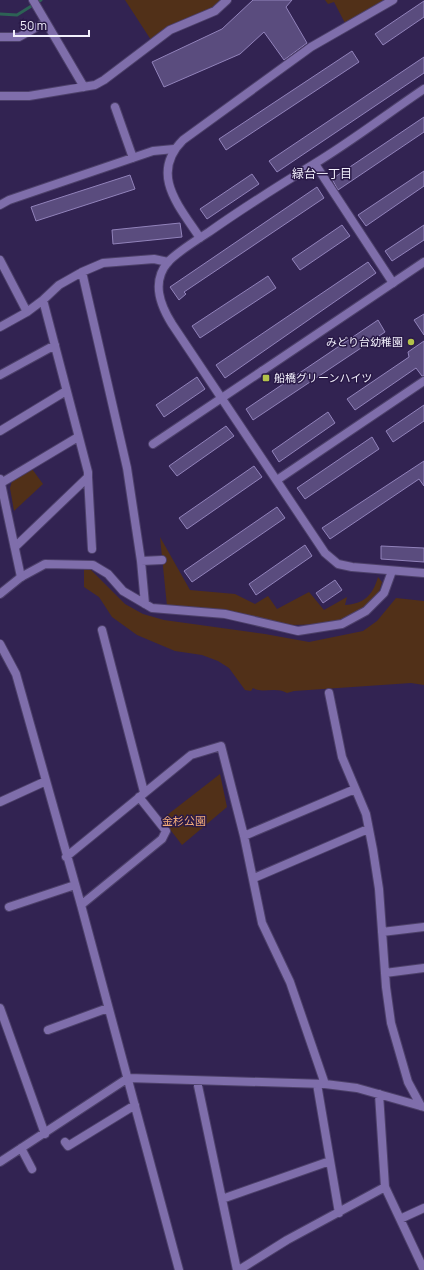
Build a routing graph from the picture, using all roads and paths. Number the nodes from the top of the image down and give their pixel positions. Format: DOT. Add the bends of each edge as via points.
graph roads {
  1 [pos="32,0"];
  2 [pos="227,0"];
  3 [pos="393,0"];
  4 [pos="46,22"];
  5 [pos="0,37"];
  6 [pos="84,87"];
  7 [pos="424,89"];
  8 [pos="0,96"];
  9 [pos="115,107"];
  10 [pos="174,149"];
  11 [pos="133,158"];
  12 [pos="315,164"];
  13 [pos="0,205"];
  14 [pos="200,238"];
  15 [pos="0,260"];
  16 [pos="168,262"];
  17 [pos="424,262"];
  18 [pos="82,272"];
  19 [pos="393,283"];
  20 [pos="43,300"];
  21 [pos="27,312"];
  22 [pos="0,327"];
  23 [pos="55,345"];
  24 [pos="0,375"];
  25 [pos="424,381"];
  26 [pos="66,391"];
  27 [pos="223,398"];
  28 [pos="0,432"];
  29 [pos="78,437"];
  30 [pos="153,444"];
  31 [pos="88,477"];
  32 [pos="277,480"];
  33 [pos="0,481"];
  34 [pos="15,547"];
  35 [pos="92,549"];
  36 [pos="162,560"];
  37 [pos="141,561"];
  38 [pos="392,571"];
  39 [pos="424,573"];
  40 [pos="21,577"];
  41 [pos="0,594"];
  42 [pos="145,604"];
  43 [pos="102,630"];
  44 [pos="0,644"];
  45 [pos="329,693"];
  46 [pos="46,781"];
  47 [pos="355,789"];
  48 [pos="141,795"];
  49 [pos="0,802"];
  50 [pos="368,829"];
  51 [pos="244,836"];
  52 [pos="66,857"];
  53 [pos="254,878"];
  54 [pos="76,885"];
  55 [pos="81,905"];
  56 [pos="9,907"];
  57 [pos="424,927"];
  58 [pos="382,932"];
  59 [pos="424,968"];
  60 [pos="385,973"];
  61 [pos="0,1008"];
  62 [pos="108,1008"];
  63 [pos="48,1030"];
  64 [pos="128,1078"];
  65 [pos="197,1081"];
  66 [pos="321,1084"];
  67 [pos="379,1094"];
  68 [pos="135,1105"];
  69 [pos="422,1106"];
  70 [pos="45,1134"];
  71 [pos="65,1142"];
  72 [pos="21,1148"];
  73 [pos="330,1161"];
  74 [pos="0,1162"];
  75 [pos="32,1169"];
  76 [pos="385,1187"];
  77 [pos="222,1199"];
  78 [pos="424,1208"];
  79 [pos="339,1213"];
  80 [pos="400,1219"];
  81 [pos="179,1270"];
  82 [pos="238,1270"];
  83 [pos="424,1270"];
  1 -- 4 [label="street"];
  2 -- 6 [label="street" via="215,11 170,30 104,80"];
  3 -- 10 [label="street" via="311,47"];
  4 -- 5 [label="street" via="19,37"];
  4 -- 6 [label="street"];
  6 -- 8 [label="street" via="29,96"];
  7 -- 12 [label="street"];
  9 -- 11 [label="street"];
  10 -- 11 [label="street"];
  10 -- 14 [label="street" via="166,171 171,189 174,199"];
  11 -- 13 [label="street"];
  12 -- 14 [label="street" via="273,188"];
  12 -- 19 [label="street"];
  14 -- 16 [label="street"];
  15 -- 21 [label="street"];
  16 -- 18 [label="street" via="154,259 103,263"];
  16 -- 27 [label="street" via="158,282 159,300 172,324"];
  17 -- 19 [label="street"];
  18 -- 20 [label="street" via="59,286"];
  18 -- 37 [label="street" via="127,468"];
  19 -- 27 [label="street"];
  20 -- 21 [label="street"];
  20 -- 23 [label="street"];
  21 -- 22 [label="street"];
  23 -- 24 [label="street"];
  23 -- 26 [label="street"];
  25 -- 32 [label="street"];
  26 -- 28 [label="street"];
  26 -- 29 [label="street"];
  27 -- 30 [label="street"];
  27 -- 32 [label="street"];
  29 -- 31 [label="street"];
  29 -- 33 [label="street"];
  31 -- 34 [label="street"];
  31 -- 35 [label="street"];
  32 -- 38 [label="street" via="332,560 352,567"];
  33 -- 34 [label="street"];
  34 -- 40 [label="street"];
  36 -- 37 [label="street"];
  37 -- 42 [label="street"];
  38 -- 39 [label="street"];
  38 -- 42 [label="street" via="384,593 366,611 342,624 321,628 298,631 224,614 152,608"];
  40 -- 41 [label="street"];
  40 -- 42 [label="street" via="45,564 93,565 108,574 122,591"];
  43 -- 48 [label="street"];
  44 -- 46 [label="street" via="16,674"];
  45 -- 47 [label="street" via="342,757"];
  46 -- 49 [label="street"];
  46 -- 52 [label="street"];
  47 -- 50 [label="street" via="366,814"];
  47 -- 51 [label="street"];
  48 -- 51 [label="street" via="192,754 221,746"];
  48 -- 52 [label="street"];
  48 -- 55 [label="street" via="166,831 162,839"];
  50 -- 53 [label="street"];
  50 -- 58 [label="street" via="379,888"];
  51 -- 53 [label="street"];
  52 -- 54 [label="street"];
  53 -- 66 [label="street" via="262,923 290,982"];
  54 -- 55 [label="street"];
  54 -- 56 [label="street"];
  55 -- 62 [label="street"];
  57 -- 58 [label="street"];
  58 -- 60 [label="street"];
  59 -- 60 [label="street"];
  60 -- 69 [label="street" via="391,1023 408,1082"];
  61 -- 70 [label="street"];
  62 -- 63 [label="street"];
  62 -- 64 [label="street"];
  64 -- 65 [label="street"];
  64 -- 68 [label="street"];
  64 -- 70 [label="street"];
  65 -- 66 [label="street"];
  65 -- 77 [label="street"];
  66 -- 67 [label="street" via="357,1088"];
  66 -- 73 [label="street"];
  67 -- 69 [label="street"];
  67 -- 76 [label="street"];
  68 -- 71 [label="street" via="68,1146"];
  68 -- 81 [label="street"];
  70 -- 72 [label="street"];
  72 -- 74 [label="street"];
  72 -- 75 [label="street"];
  73 -- 77 [label="street"];
  73 -- 79 [label="street"];
  76 -- 79 [label="street"];
  76 -- 80 [label="street"];
  77 -- 82 [label="street"];
  78 -- 80 [label="street"];
  79 -- 82 [label="street" via="287,1240"];
  80 -- 83 [label="street"];
}
